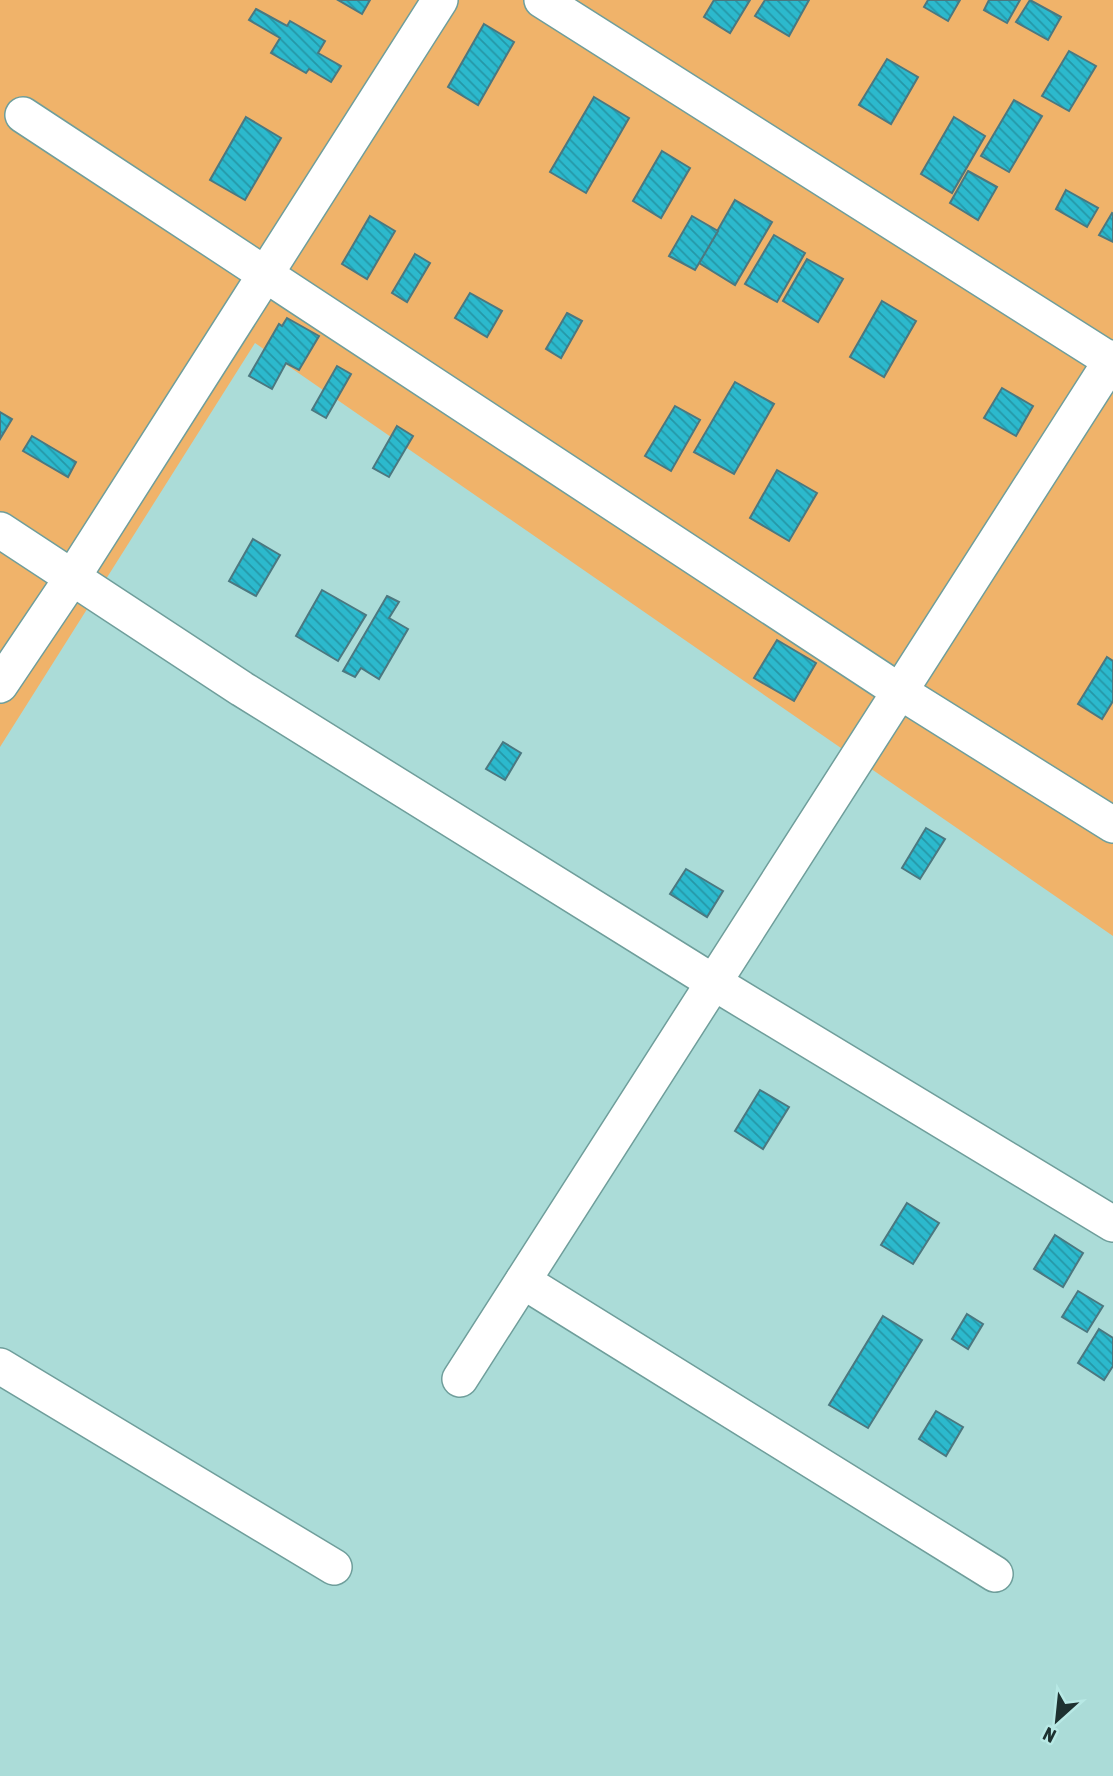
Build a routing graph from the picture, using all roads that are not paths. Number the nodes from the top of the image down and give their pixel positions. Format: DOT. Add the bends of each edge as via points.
graph roads {
  1 [pos="440,0"];
  2 [pos="542,0"];
  3 [pos="23,115"];
  4 [pos="264,274"];
  5 [pos="1112,360"];
  6 [pos="0,530"];
  7 [pos="72,578"];
  8 [pos="0,685"];
  9 [pos="900,691"];
  10 [pos="1113,825"];
  11 [pos="713,982"];
  12 [pos="1113,1224"];
  13 [pos="523,1281"];
  14 [pos="0,1366"];
  15 [pos="460,1380"];
  16 [pos="334,1567"];
  17 [pos="995,1574"];
  1 -- 4 [label="street"];
  2 -- 5 [label="street"];
  3 -- 4 [label="street"];
  4 -- 7 [label="street"];
  4 -- 9 [label="street"];
  5 -- 9 [label="street"];
  6 -- 7 [label="street"];
  7 -- 8 [label="street"];
  7 -- 11 [label="street"];
  9 -- 10 [label="street"];
  9 -- 11 [label="street"];
  11 -- 12 [label="street"];
  11 -- 13 [label="street"];
  13 -- 15 [label="street"];
  13 -- 17 [label="street"];
  14 -- 16 [label="street"];
}
